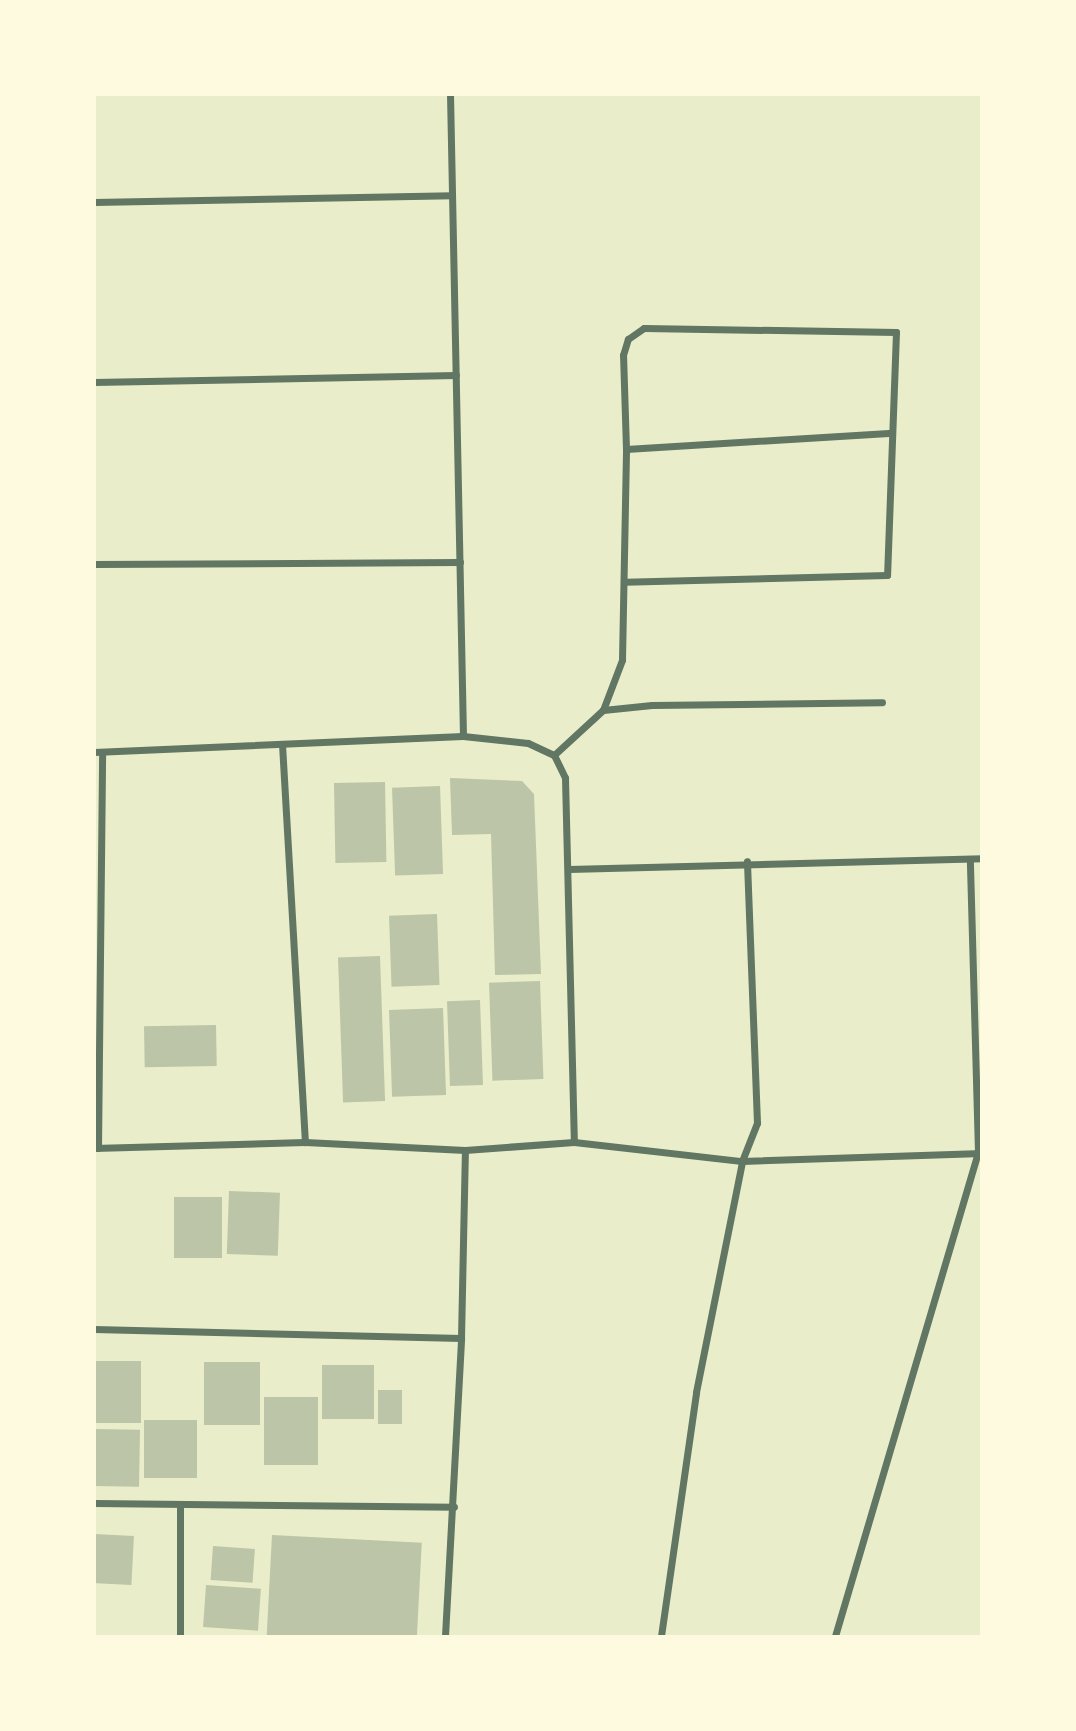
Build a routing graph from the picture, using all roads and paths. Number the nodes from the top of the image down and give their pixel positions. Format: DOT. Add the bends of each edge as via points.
graph roads {
  1 [pos="450,94"];
  2 [pos="452,195"];
  3 [pos="94,202"];
  4 [pos="456,375"];
  5 [pos="94,382"];
  6 [pos="889,433"];
  7 [pos="626,449"];
  8 [pos="460,562"];
  9 [pos="94,564"];
  10 [pos="625,582"];
  11 [pos="882,702"];
  12 [pos="603,710"];
  13 [pos="463,736"];
  14 [pos="282,744"];
  15 [pos="98,752"];
  16 [pos="554,755"];
  17 [pos="982,858"];
  18 [pos="970,859"];
  19 [pos="747,862"];
  20 [pos="569,869"];
  21 [pos="305,1142"];
  22 [pos="574,1142"];
  23 [pos="96,1148"];
  24 [pos="466,1150"];
  25 [pos="980,1153"];
  26 [pos="742,1160"];
  27 [pos="94,1329"];
  28 [pos="461,1338"];
  29 [pos="94,1503"];
  30 [pos="180,1506"];
  31 [pos="454,1507"];
  32 [pos="180,1636"];
  33 [pos="445,1636"];
  34 [pos="662,1636"];
  35 [pos="835,1636"];
  1 -- 2 [label="street"];
  2 -- 3 [label="street"];
  2 -- 4 [label="street"];
  4 -- 5 [label="street"];
  4 -- 8 [label="street"];
  6 -- 7 [label="street"];
  6 -- 7 [label="street" via="896,332 644,328 628,340 623,355"];
  6 -- 10 [label="street" via="887,575"];
  7 -- 10 [label="street"];
  8 -- 9 [label="street"];
  8 -- 13 [label="street"];
  10 -- 12 [label="street" via="622,660"];
  11 -- 12 [label="street" via="652,705"];
  12 -- 16 [label="street"];
  13 -- 14 [label="street"];
  13 -- 16 [label="street" via="528,743"];
  14 -- 15 [label="street"];
  14 -- 21 [label="street"];
  15 -- 23 [label="street"];
  16 -- 20 [label="street" via="565,778"];
  17 -- 18 [label="street"];
  18 -- 19 [label="street"];
  18 -- 25 [label="street"];
  19 -- 20 [label="street"];
  19 -- 26 [label="street" via="757,1123"];
  20 -- 22 [label="street"];
  21 -- 23 [label="street"];
  21 -- 24 [label="street"];
  22 -- 24 [label="street"];
  22 -- 26 [label="street"];
  24 -- 28 [label="street"];
  25 -- 26 [label="street"];
  25 -- 35 [label="street"];
  26 -- 34 [label="street" via="696,1392"];
  27 -- 28 [label="street"];
  28 -- 31 [label="street"];
  29 -- 30 [label="street"];
  30 -- 31 [label="street"];
  30 -- 32 [label="street"];
  31 -- 33 [label="street"];
}
